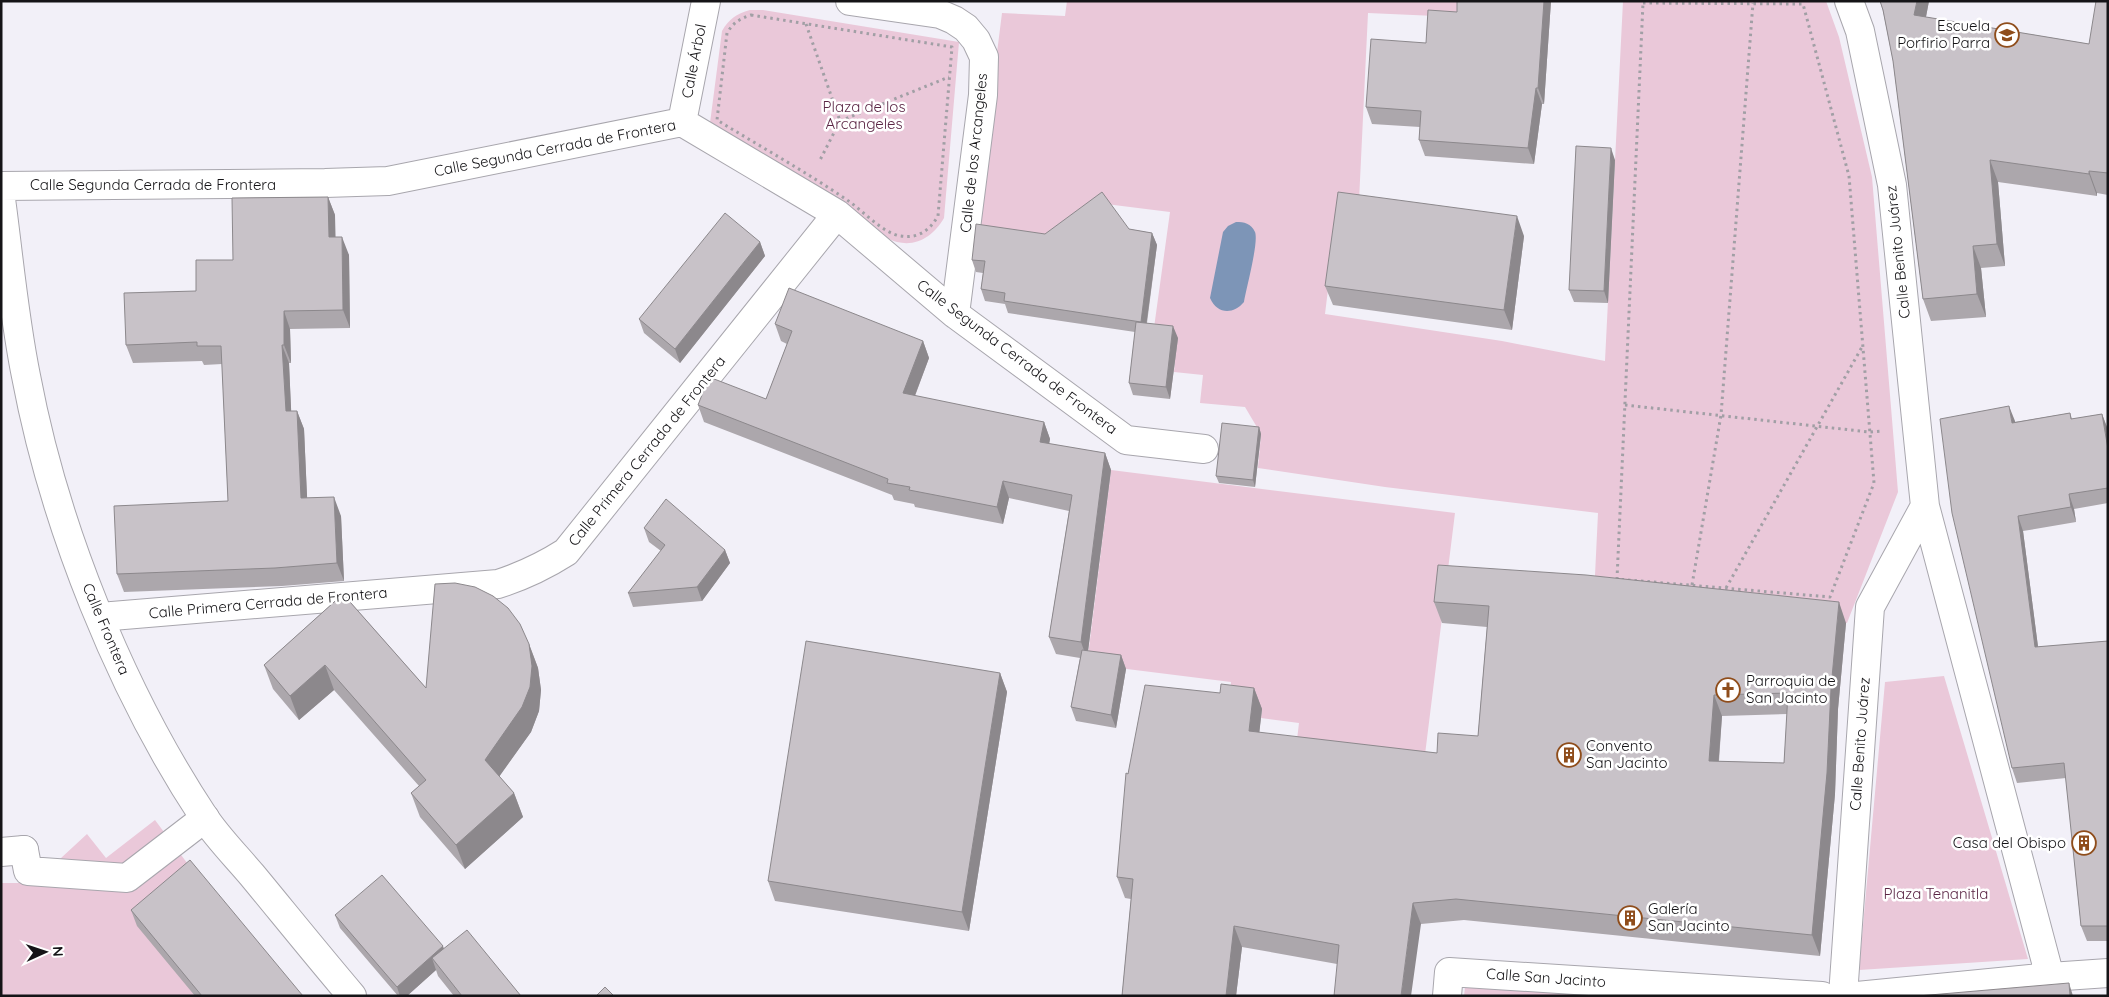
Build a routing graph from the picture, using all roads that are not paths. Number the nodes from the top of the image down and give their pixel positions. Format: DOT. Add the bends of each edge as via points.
graph roads {
  1 [pos="706,1"];
  2 [pos="850,1"];
  3 [pos="1849,1"];
  4 [pos="682,122"];
  5 [pos="1,186"];
  6 [pos="1,199"];
  7 [pos="836,214"];
  8 [pos="955,314"];
  9 [pos="1204,448"];
  10 [pos="1925,506"];
  11 [pos="100,617"];
  12 [pos="205,818"];
  13 [pos="13,851"];
  14 [pos="2108,973"];
  15 [pos="2050,977"];
  16 [pos="1448,984"];
  17 [pos="352,996"];
  18 [pos="1822,996"];
  19 [pos="1843,996"];
  20 [pos="1857,996"];
  1 -- 4 [label="street, Calle Árbol"];
  2 -- 8 [label="street, Calle de los Arcangeles" via="940,14 966,28 984,57 983,95"];
  3 -- 10 [label="street, Calle Benito Juárez" via="1860,31 1892,185"];
  4 -- 5 [label="street, Calle Segunda Cerrada de Frontera" via="388,181"];
  4 -- 7 [label="street, Calle Segunda Cerrada de Frontera"];
  6 -- 11 [label="street, Calle Frontera" via="15,313 45,460 70,539"];
  7 -- 8 [label="street, Calle Segunda Cerrada de Frontera"];
  7 -- 11 [label="street, Calle Primera Cerrada de Frontera" via="566,552 534,571 498,584"];
  8 -- 9 [label="street, Calle Segunda Cerrada de Frontera" via="1126,440"];
  10 -- 15 [label="street, Calle Benito Juárez"];
  10 -- 19 [label="street, Calle Benito Juárez" via="1870,607"];
  11 -- 12 [label="street, Calle Frontera" via="144,718"];
  12 -- 13 [label="street" via="127,878 28,871"];
  12 -- 17 [label="street, Calle Frontera"];
  14 -- 15 [label="street"];
  15 -- 20 [label="street"];
  16 -- 18 [label="street, Calle San Jacinto"];
}
